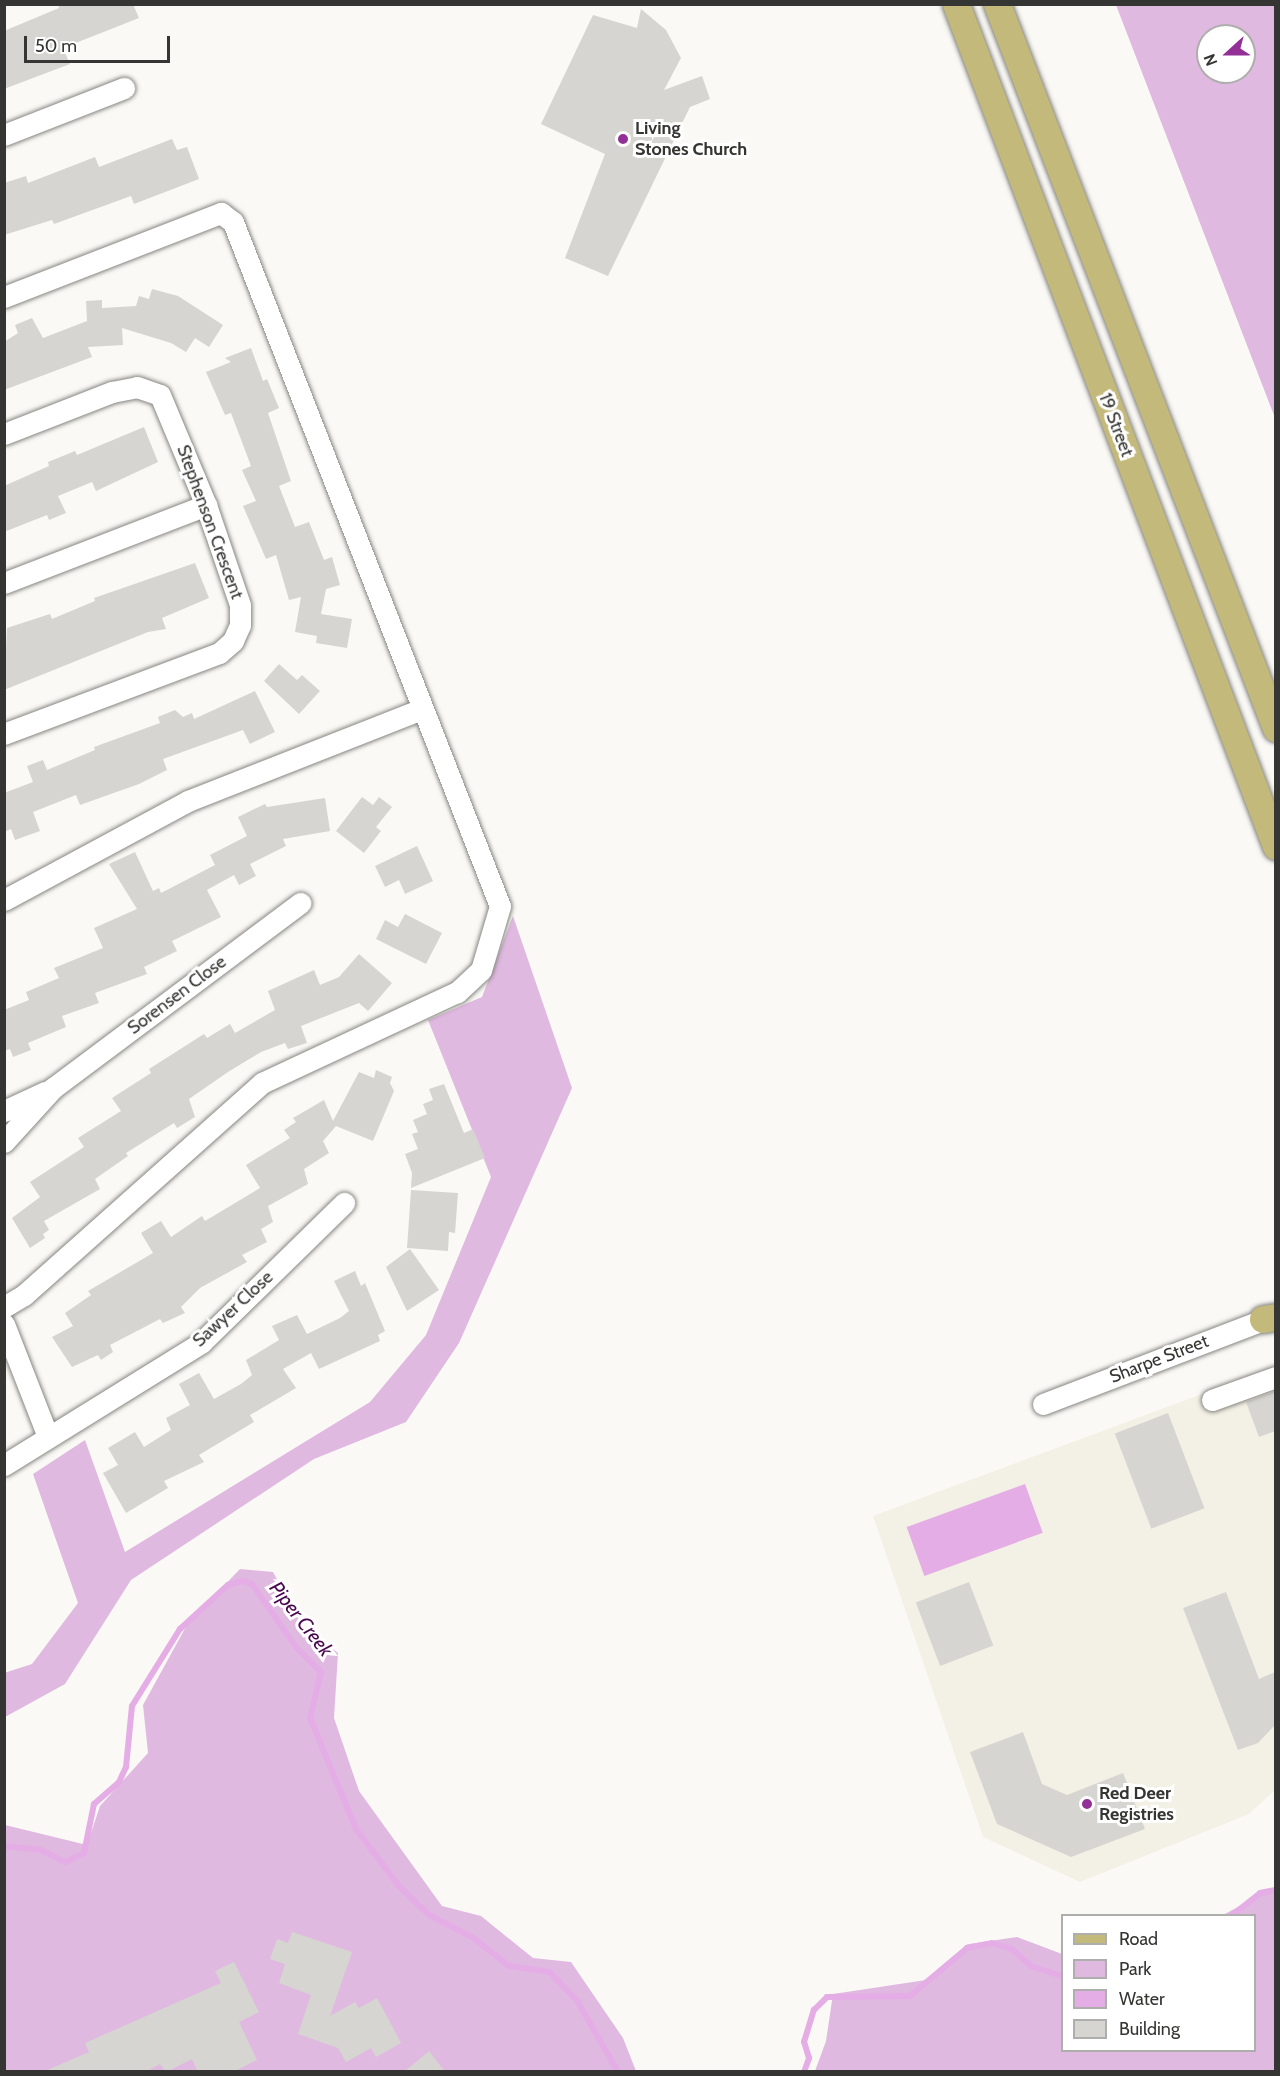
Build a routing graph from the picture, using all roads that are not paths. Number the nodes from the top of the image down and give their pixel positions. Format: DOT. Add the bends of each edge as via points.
graph roads {
  1 [pos="956,4"];
  2 [pos="998,6"];
  3 [pos="124,88"];
  4 [pos="4,135"];
  5 [pos="4,297"];
  6 [pos="4,434"];
  7 [pos="206,505"];
  8 [pos="4,583"];
  9 [pos="422,708"];
  10 [pos="1275,728"];
  11 [pos="4,734"];
  12 [pos="1275,846"];
  13 [pos="4,900"];
  14 [pos="300,903"];
  15 [pos="53,1088"];
  16 [pos="4,1111"];
  17 [pos="4,1142"];
  18 [pos="344,1203"];
  19 [pos="4,1307"];
  20 [pos="1271,1317"];
  21 [pos="4,1324"];
  22 [pos="1275,1377"];
  23 [pos="1212,1401"];
  24 [pos="1043,1404"];
  25 [pos="48,1437"];
  26 [pos="4,1465"];
  1 -- 12 [label="main road, 19 Street"];
  2 -- 10 [label="main road"];
  3 -- 4 [label="street"];
  5 -- 9 [label="street" via="221,213 233,222"];
  6 -- 7 [label="street, Stephenson Crescent" via="112,392 145,388 160,395 168,406"];
  7 -- 8 [label="street"];
  7 -- 11 [label="street, Stephenson Crescent" via="240,605 240,625 233,641 219,653"];
  9 -- 13 [label="street" via="188,801"];
  9 -- 19 [label="street" via="500,906 481,970 457,992 262,1083 24,1295"];
  14 -- 15 [label="street, Sorensen Close"];
  15 -- 16 [label="street, Sorensen Close"];
  15 -- 17 [label="street, Sorensen Close"];
  18 -- 25 [label="street, Sawyer Close" via="202,1342"];
  20 -- 24 [label="street, Sharpe Street"];
  21 -- 25 [label="street"];
  22 -- 23 [label="street"];
  25 -- 26 [label="street, Sawyer Close"];
}
